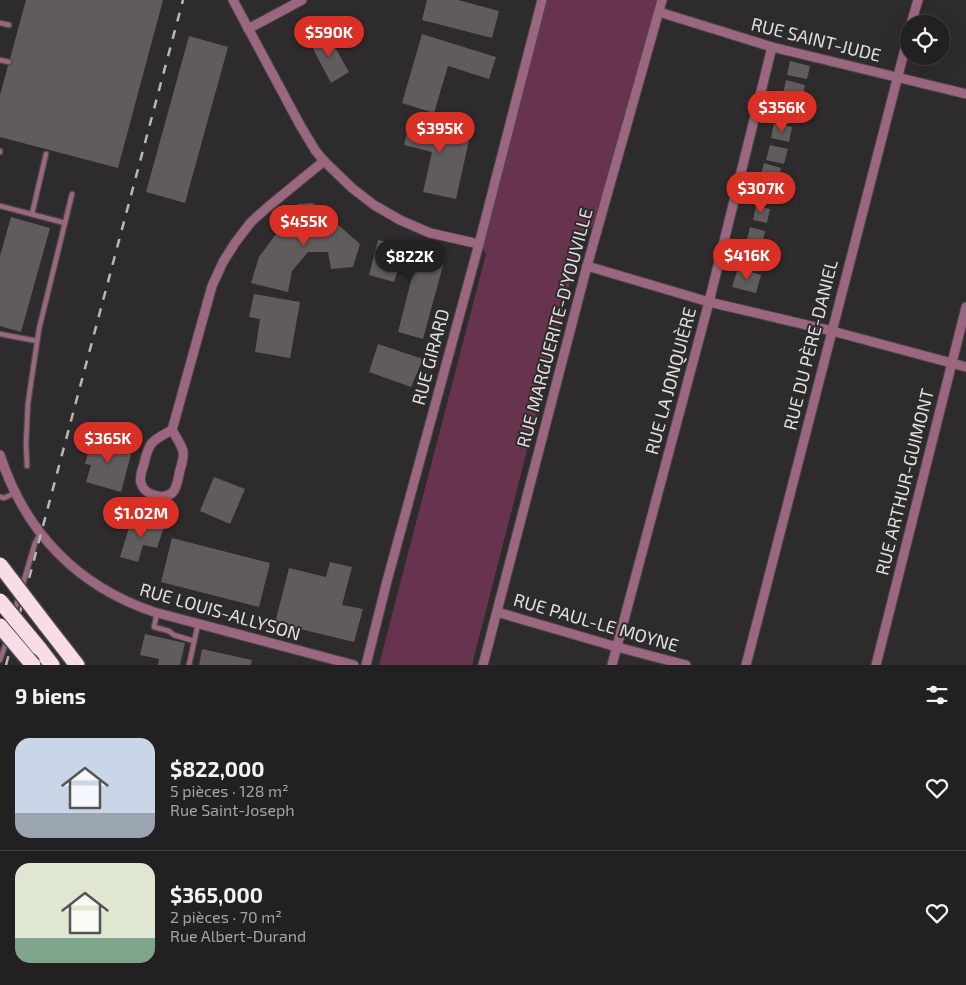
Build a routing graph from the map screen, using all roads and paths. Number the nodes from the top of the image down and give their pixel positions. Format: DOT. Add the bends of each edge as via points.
graph roads {
  1 [pos="233,0"];
  2 [pos="302,0"];
  3 [pos="542,0"];
  4 [pos="662,0"];
  5 [pos="918,0"];
  6 [pos="659,12"];
  7 [pos="914,15"];
  8 [pos="0,23"];
  9 [pos="9,25"];
  10 [pos="248,29"];
  11 [pos="772,47"];
  12 [pos="0,60"];
  13 [pos="9,62"];
  14 [pos="900,65"];
  15 [pos="897,77"];
  16 [pos="966,94"];
  17 [pos="46,154"];
  18 [pos="324,161"];
  19 [pos="72,194"];
  20 [pos="0,206"];
  21 [pos="32,214"];
  22 [pos="65,223"];
  23 [pos="479,244"];
  24 [pos="587,266"];
  25 [pos="709,302"];
  26 [pos="966,307"];
  27 [pos="832,331"];
  28 [pos="0,334"];
  29 [pos="37,341"];
  30 [pos="952,364"];
  31 [pos="966,367"];
  32 [pos="172,430"];
  33 [pos="0,455"];
  34 [pos="26,466"];
  35 [pos="15,494"];
  36 [pos="0,496"];
  37 [pos="40,534"];
  38 [pos="0,565"];
  39 [pos="0,574"];
  40 [pos="0,602"];
  41 [pos="497,612"];
  42 [pos="157,613"];
  43 [pos="45,624"];
  44 [pos="198,624"];
  45 [pos="7,625"];
  46 [pos="194,641"];
  47 [pos="617,647"];
  48 [pos="0,660"];
  49 [pos="333,662"];
  50 [pos="32,665"];
  51 [pos="52,665"];
  52 [pos="77,665"];
  53 [pos="189,665"];
  54 [pos="354,665"];
  55 [pos="366,665"];
  56 [pos="483,665"];
  57 [pos="612,665"];
  58 [pos="686,665"];
  59 [pos="746,665"];
  60 [pos="876,665"];
  1 -- 10 [label="street"];
  2 -- 10 [label="street"];
  3 -- 23 [label="street, RUE GIRARD"];
  4 -- 6 [label="street, RUE MARGUERITE-D'YOUVILLE"];
  5 -- 7 [label="street"];
  6 -- 11 [label="street, RUE SAINT-JUDE"];
  6 -- 24 [label="street, RUE MARGUERITE-D'YOUVILLE"];
  8 -- 9 [label="lane"];
  10 -- 18 [label="street" via="300,125"];
  11 -- 15 [label="street, RUE SAINT-JUDE"];
  11 -- 25 [label="street, RUE LA JONQUIÈRE"];
  12 -- 13 [label="lane"];
  14 -- 15 [label="street, RUE DU PÈRE-DANIEL"];
  15 -- 16 [label="street, RUE SAINT-JUDE"];
  15 -- 27 [label="street, RUE DU PÈRE-DANIEL"];
  17 -- 21 [label="lane"];
  18 -- 23 [label="street" via="352,188 400,220 430,233"];
  18 -- 32 [label="street" via="251,222 223,262 212,286"];
  19 -- 22 [label="lane"];
  20 -- 21 [label="lane"];
  21 -- 22 [label="lane"];
  22 -- 29 [label="lane"];
  23 -- 55 [label="street, RUE GIRARD"];
  24 -- 25 [label="street"];
  24 -- 41 [label="street, RUE MARGUERITE-D'YOUVILLE"];
  25 -- 27 [label="street"];
  25 -- 47 [label="street, RUE LA JONQUIÈRE"];
  26 -- 30 [label="street, RUE ARTHUR-GUIMONT"];
  27 -- 30 [label="street"];
  27 -- 59 [label="street, RUE DU PÈRE-DANIEL"];
  28 -- 29 [label="lane"];
  29 -- 34 [label="lane" via="28,403"];
  30 -- 31 [label="street"];
  30 -- 60 [label="street, RUE ARTHUR-GUIMONT"];
  32 -- 32 [label="street" via="156,439 147,450 140,482 146,492 166,496 174,490 184,458"];
  33 -- 35 [label="street, RUE LOUIS-ALLYSON"];
  35 -- 36 [label="lane" via="5,498"];
  35 -- 37 [label="street, RUE LOUIS-ALLYSON"];
  37 -- 42 [label="street, RUE LOUIS-ALLYSON" via="91,582 126,602"];
  37 -- 45 [label="lane"];
  38 -- 43 [label="highway, bridge"];
  39 -- 43 [label="highway, bridge"];
  40 -- 51 [label="highway, bridge"];
  41 -- 47 [label="street, RUE PAUL-LE MOYNE"];
  41 -- 56 [label="street, RUE MARGUERITE-D'YOUVILLE"];
  42 -- 44 [label="street, RUE LOUIS-ALLYSON"];
  42 -- 46 [label="lane" via="154,627"];
  43 -- 52 [label="highway"];
  44 -- 46 [label="lane"];
  44 -- 49 [label="street, RUE LOUIS-ALLYSON"];
  45 -- 48 [label="lane"];
  45 -- 50 [label="highway, bridge"];
  46 -- 53 [label="lane"];
  47 -- 57 [label="street, RUE LA JONQUIÈRE"];
  47 -- 58 [label="street, RUE PAUL-LE MOYNE"];
  49 -- 54 [label="street, RUE LOUIS-ALLYSON"];
}
